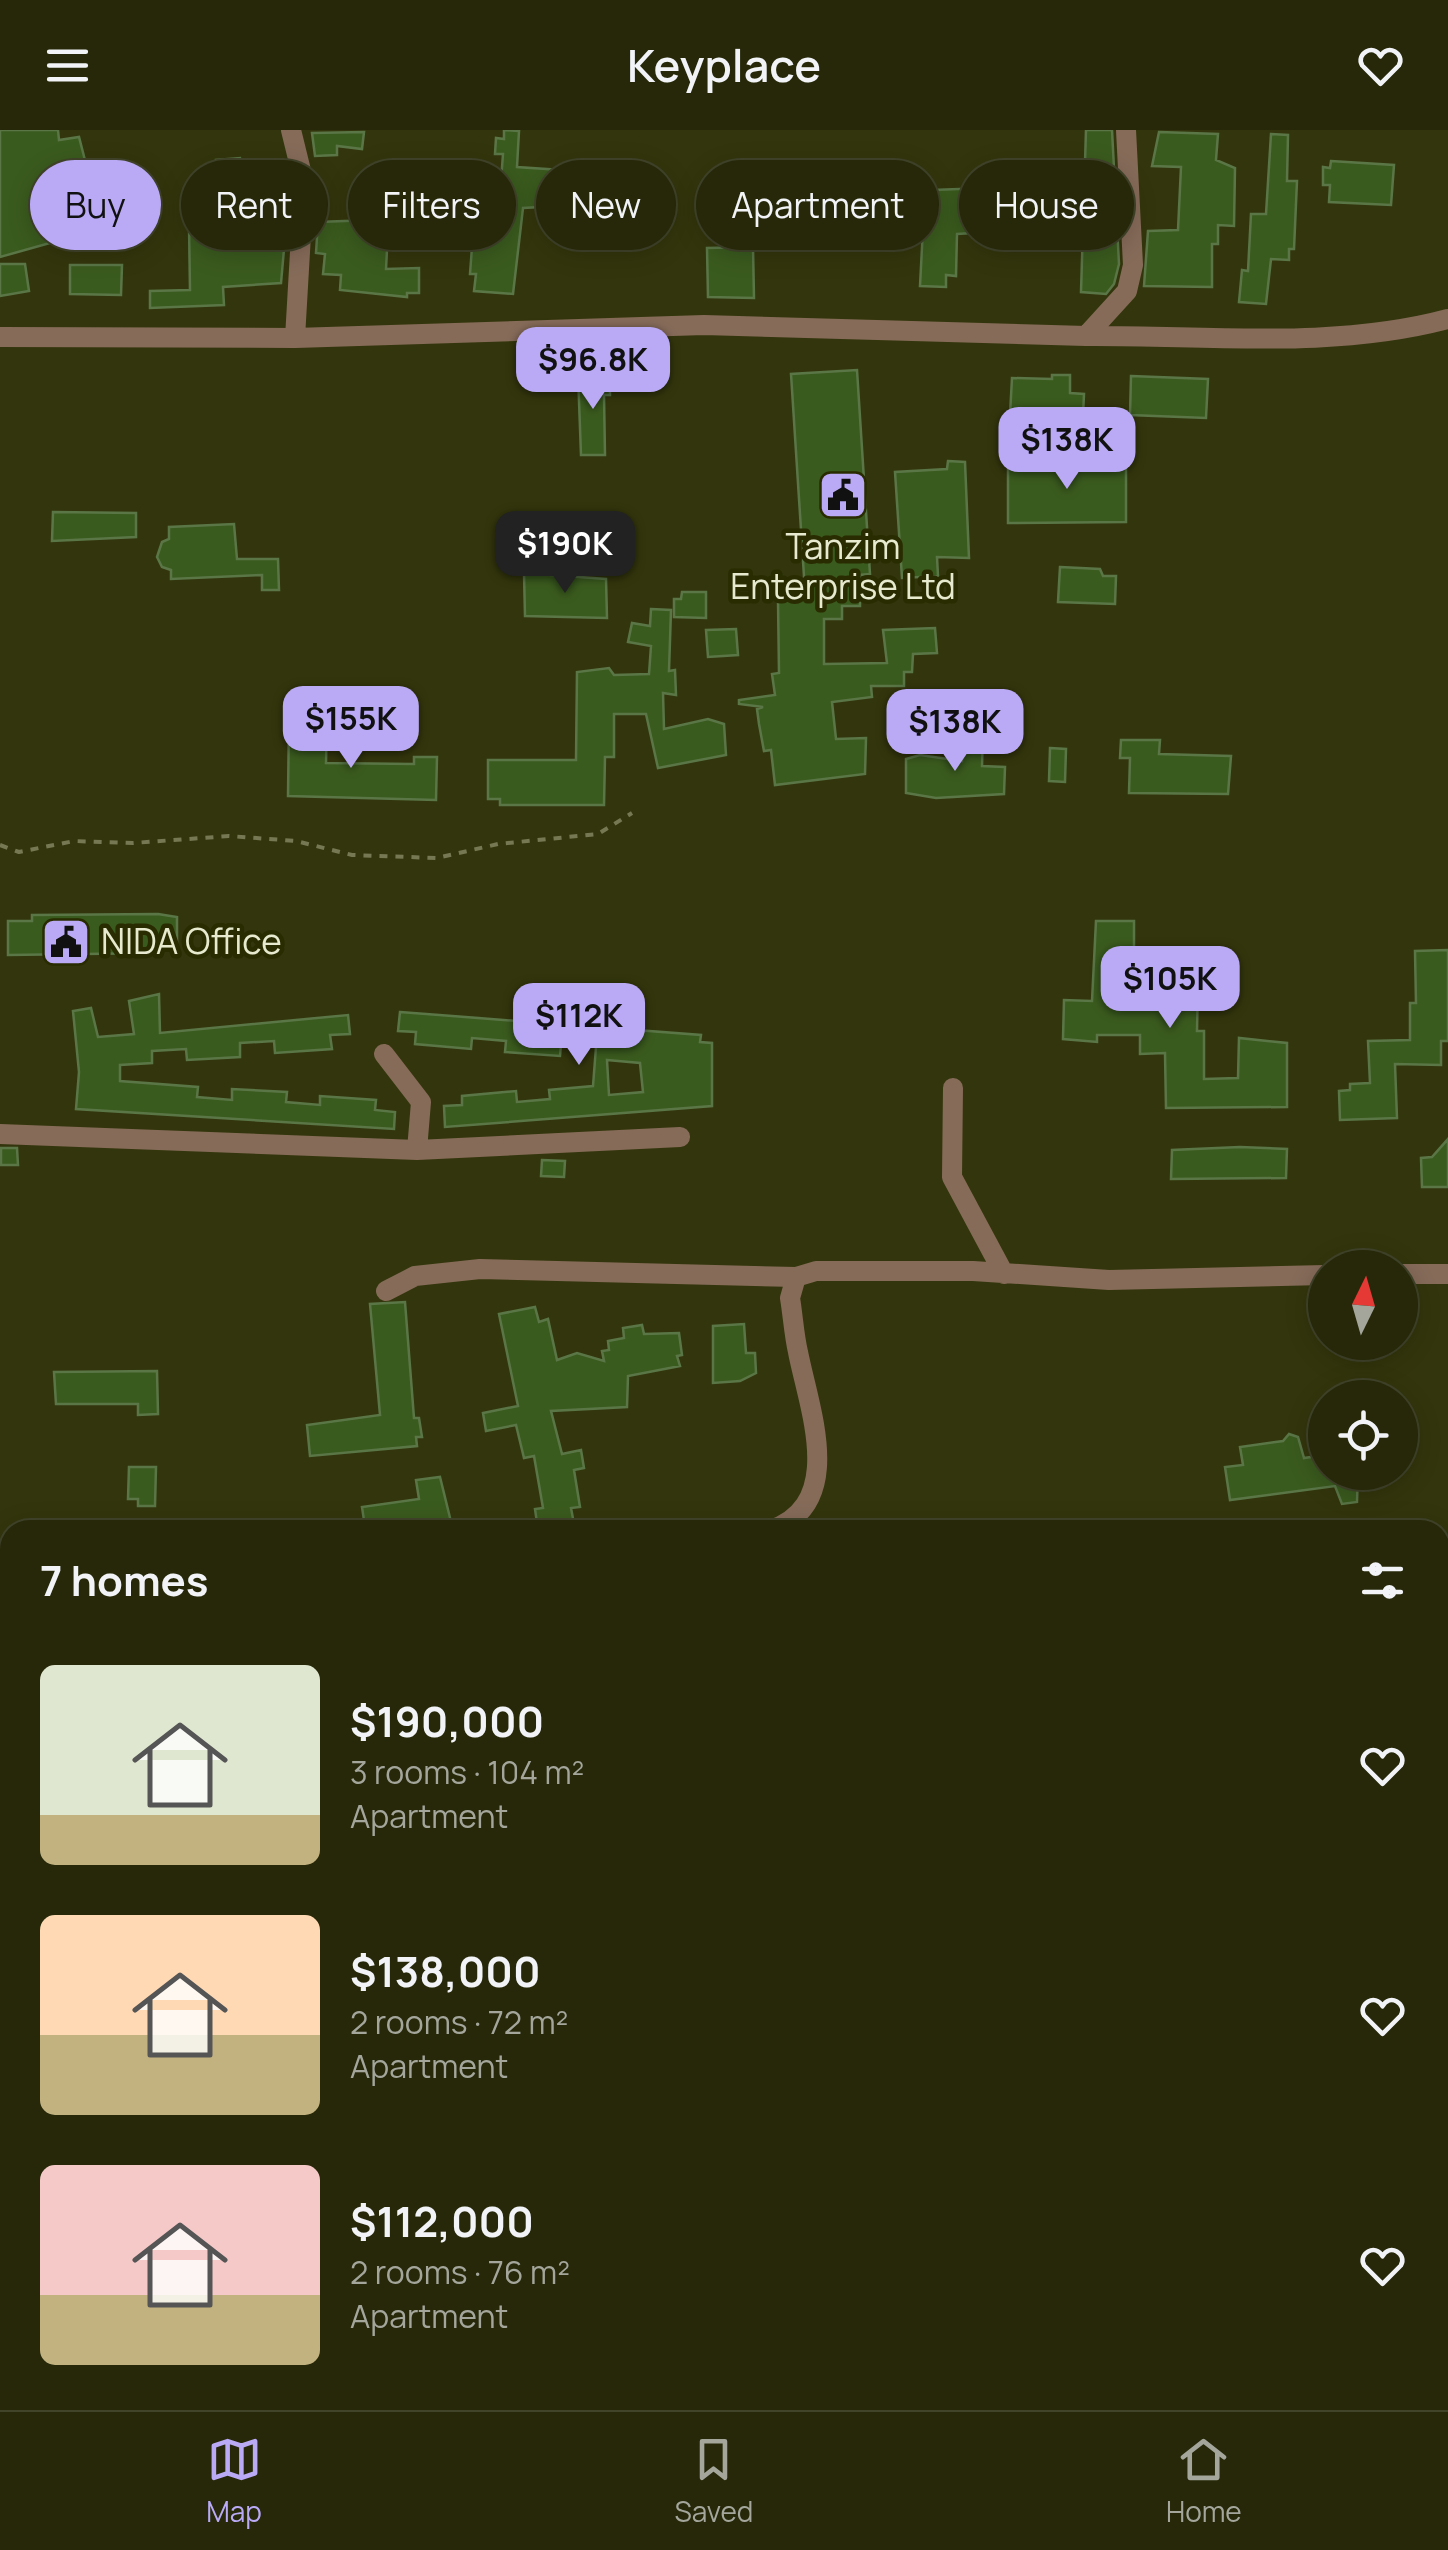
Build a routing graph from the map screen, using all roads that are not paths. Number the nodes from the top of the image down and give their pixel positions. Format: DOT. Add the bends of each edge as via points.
graph roads {
  1 [pos="292,130"];
  2 [pos="1126,130"];
  3 [pos="1448,320"];
  4 [pos="1086,336"];
  5 [pos="0,337"];
  6 [pos="295,338"];
  7 [pos="384,1054"];
  8 [pos="953,1088"];
  9 [pos="0,1134"];
  10 [pos="680,1137"];
  11 [pos="417,1150"];
  12 [pos="1004,1274"];
  13 [pos="1418,1274"];
  14 [pos="1448,1274"];
  15 [pos="1308,1275"];
  16 [pos="796,1277"];
  17 [pos="386,1291"];
  18 [pos="788,1520"];
  1 -- 6 [label="street" via="304,198"];
  2 -- 4 [label="street" via="1133,265 1126,292"];
  3 -- 4 [label="street" via="1405,331 1329,336"];
  4 -- 6 [label="street" via="704,325"];
  5 -- 6 [label="street"];
  7 -- 11 [label="street" via="421,1102"];
  8 -- 12 [label="street" via="952,1177"];
  9 -- 11 [label="street"];
  10 -- 11 [label="street"];
  12 -- 15 [label="street" via="1109,1280"];
  12 -- 16 [label="street" via="816,1271"];
  13 -- 14 [label="street"];
  16 -- 17 [label="street" via="480,1269 415,1276"];
  16 -- 18 [label="street" via="790,1298 818,1437 817,1471 802,1512"];
}
